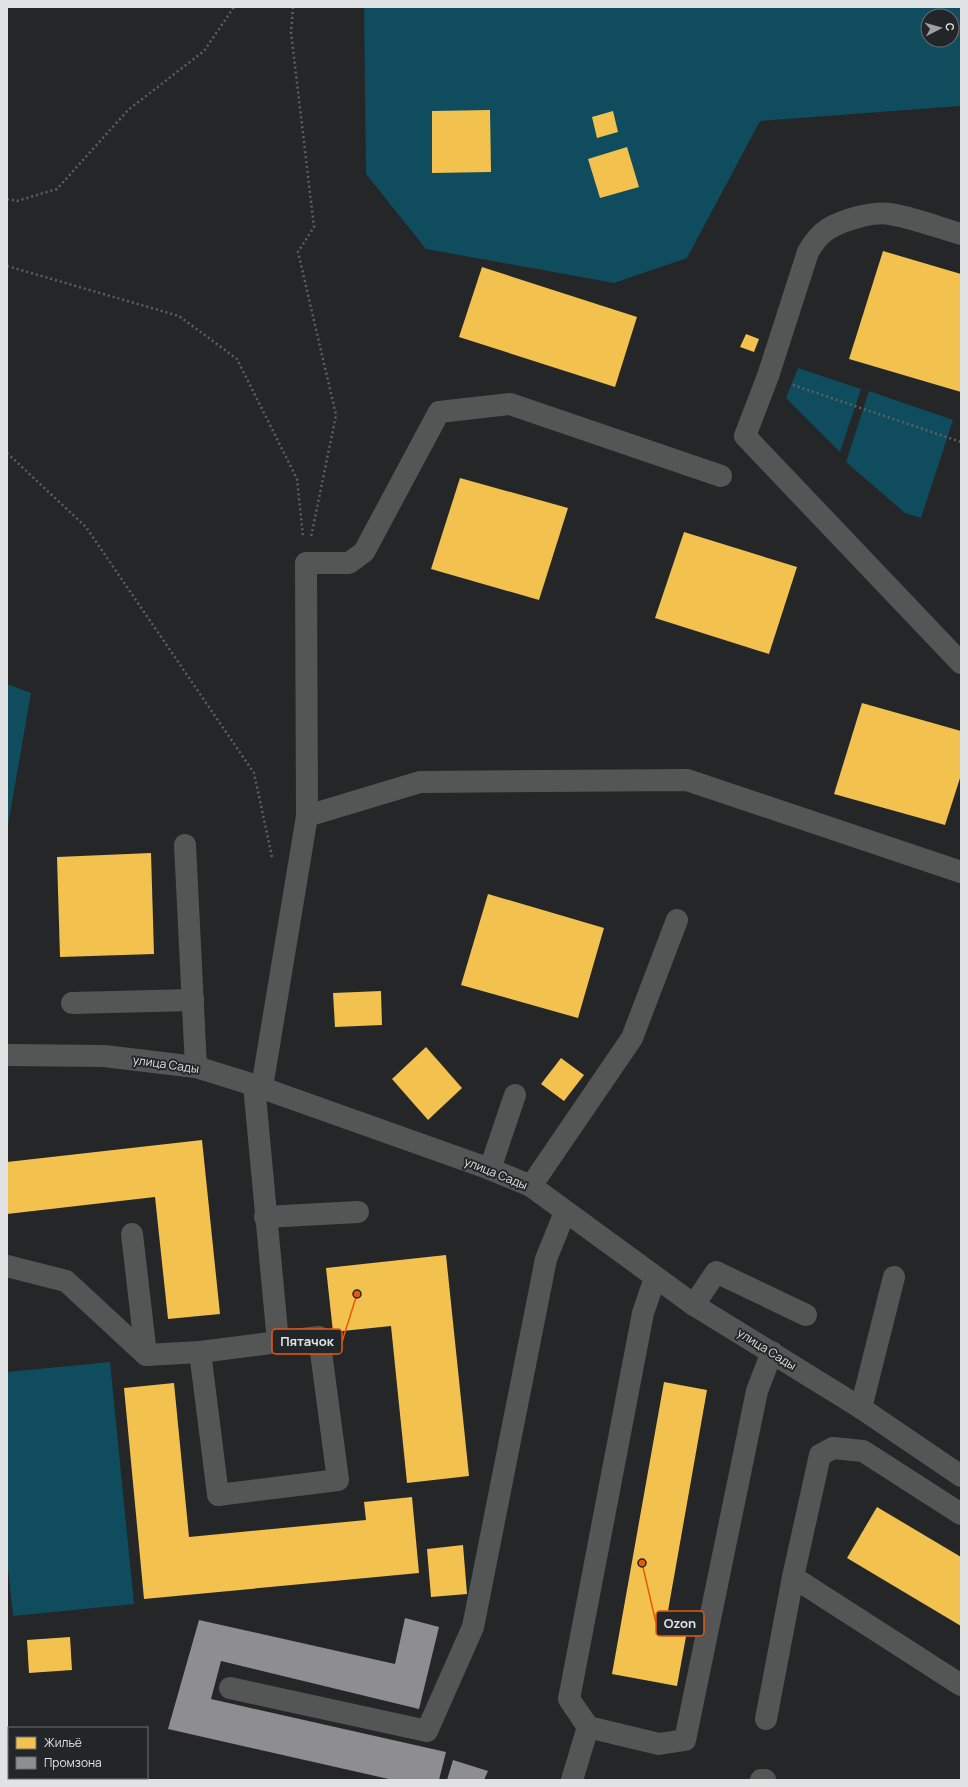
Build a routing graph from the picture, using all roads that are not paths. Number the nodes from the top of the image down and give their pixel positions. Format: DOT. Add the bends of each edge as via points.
graph roads {
  1 [pos="961,234"];
  2 [pos="721,476"];
  3 [pos="961,663"];
  4 [pos="307,816"];
  5 [pos="185,845"];
  6 [pos="961,872"];
  7 [pos="677,920"];
  8 [pos="193,1000"];
  9 [pos="72,1003"];
  10 [pos="7,1055"];
  11 [pos="196,1066"];
  12 [pos="258,1086"];
  13 [pos="515,1095"];
  14 [pos="490,1170"];
  15 [pos="531,1186"];
  16 [pos="358,1212"];
  17 [pos="565,1212"];
  18 [pos="265,1217"];
  19 [pos="132,1234"];
  20 [pos="7,1266"];
  21 [pos="894,1277"];
  22 [pos="655,1278"];
  23 [pos="694,1305"];
  24 [pos="806,1315"];
  25 [pos="278,1342"];
  26 [pos="200,1352"];
  27 [pos="772,1352"];
  28 [pos="146,1355"];
  29 [pos="860,1408"];
  30 [pos="961,1476"];
  31 [pos="961,1514"];
  32 [pos="793,1577"];
  33 [pos="961,1685"];
  34 [pos="230,1688"];
  35 [pos="766,1719"];
  36 [pos="588,1727"];
  37 [pos="572,1780"];
  38 [pos="761,1780"];
  39 [pos="765,1780"];
  1 -- 3 [label="street" via="890,214 863,216 828,229 815,241 808,252 768,376 745,436"];
  2 -- 4 [label="street" via="510,404 439,412 364,552 349,563 306,563"];
  4 -- 6 [label="street" via="420,782 687,780"];
  4 -- 12 [label="street"];
  5 -- 8 [label="street"];
  7 -- 15 [label="street" via="632,1038"];
  8 -- 9 [label="street"];
  8 -- 11 [label="street"];
  10 -- 11 [label="street, улица Сады" via="104,1056"];
  11 -- 12 [label="street, улица Сады"];
  12 -- 14 [label="street, улица Сады"];
  12 -- 18 [label="street"];
  13 -- 14 [label="street"];
  14 -- 15 [label="street, улица Сады"];
  15 -- 17 [label="street, улица Сады"];
  16 -- 18 [label="street"];
  17 -- 22 [label="street, улица Сады"];
  17 -- 34 [label="street" via="546,1260 472,1627 427,1731"];
  18 -- 25 [label="street"];
  19 -- 28 [label="street"];
  20 -- 28 [label="street" via="66,1281"];
  21 -- 29 [label="street"];
  22 -- 23 [label="street, улица Сады"];
  22 -- 36 [label="street" via="643,1313 569,1699"];
  23 -- 24 [label="street" via="716,1272"];
  23 -- 27 [label="street, улица Сады"];
  25 -- 26 [label="street"];
  25 -- 26 [label="street" via="319,1337 338,1480 218,1495"];
  26 -- 28 [label="street"];
  27 -- 29 [label="street, улица Сады"];
  27 -- 36 [label="street" via="757,1391 685,1740 659,1744"];
  29 -- 30 [label="street, улица Сады"];
  31 -- 32 [label="street" via="863,1451 833,1448 820,1455"];
  32 -- 33 [label="street"];
  32 -- 35 [label="street"];
  36 -- 37 [label="street"];
  38 -- 39 [label="street"];
}
